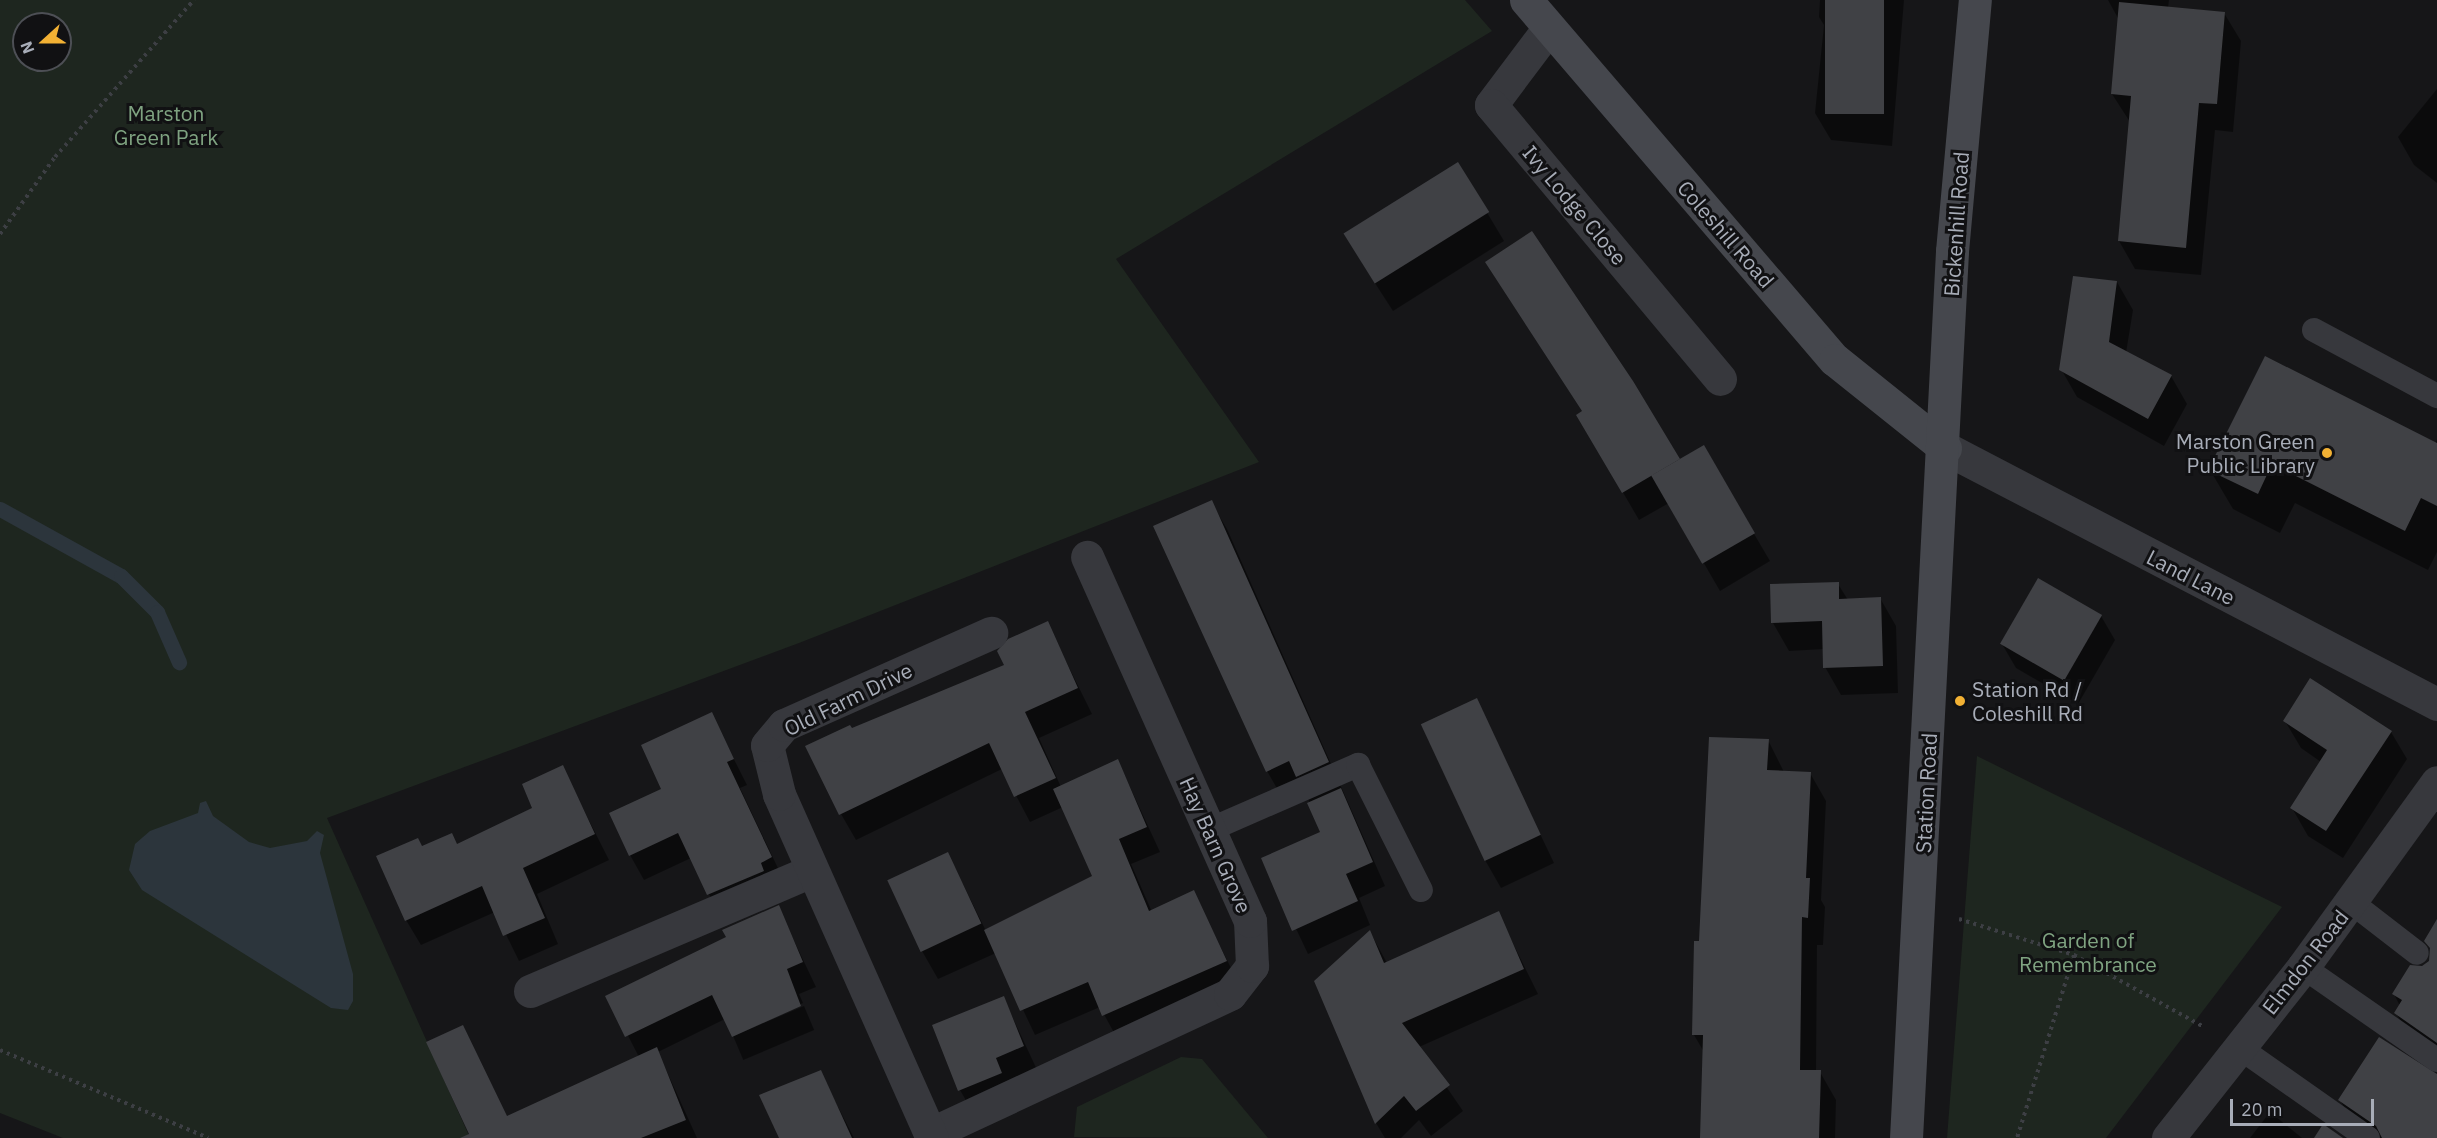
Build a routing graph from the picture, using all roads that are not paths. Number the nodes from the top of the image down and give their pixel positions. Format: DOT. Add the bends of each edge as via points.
graph roads {
  1 [pos="1526,0"];
  2 [pos="1975,0"];
  3 [pos="1548,29"];
  4 [pos="2314,330"];
  5 [pos="1720,379"];
  6 [pos="2437,396"];
  7 [pos="1945,448"];
  8 [pos="1087,558"];
  9 [pos="991,633"];
  10 [pos="2437,704"];
  11 [pos="2437,782"];
  12 [pos="1209,830"];
  13 [pos="812,871"];
  14 [pos="1421,890"];
  15 [pos="2351,902"];
  16 [pos="2417,952"];
  17 [pos="2303,967"];
  18 [pos="530,991"];
  19 [pos="2237,1046"];
  20 [pos="2437,1060"];
  21 [pos="931,1136"];
  22 [pos="1906,1138"];
  23 [pos="2168,1138"];
  24 [pos="2368,1138"];
  1 -- 3 [label="street, Coleshill Road"];
  2 -- 7 [label="street, Bickenhill Road" via="1952,251"];
  3 -- 5 [label="street, Ivy Lodge Close" via="1491,105"];
  3 -- 7 [label="street, Coleshill Road" via="1835,360"];
  4 -- 6 [label="lane"];
  7 -- 10 [label="street, Land Lane"];
  7 -- 22 [label="street, Station Road"];
  8 -- 12 [label="street, Hay Barn Grove"];
  9 -- 13 [label="street, Old Farm Drive" via="784,725 766,745 779,795"];
  11 -- 15 [label="street, Elmdon Road"];
  12 -- 14 [label="lane" via="1358,765"];
  12 -- 21 [label="street, Hay Barn Grove" via="1250,921 1252,966 1230,994"];
  13 -- 18 [label="street"];
  13 -- 21 [label="street, Old Farm Drive"];
  15 -- 16 [label="lane"];
  15 -- 17 [label="street, Elmdon Road"];
  17 -- 19 [label="street, Elmdon Road"];
  17 -- 20 [label="lane"];
  19 -- 23 [label="street, Elmdon Road"];
  19 -- 24 [label="lane"];
}
